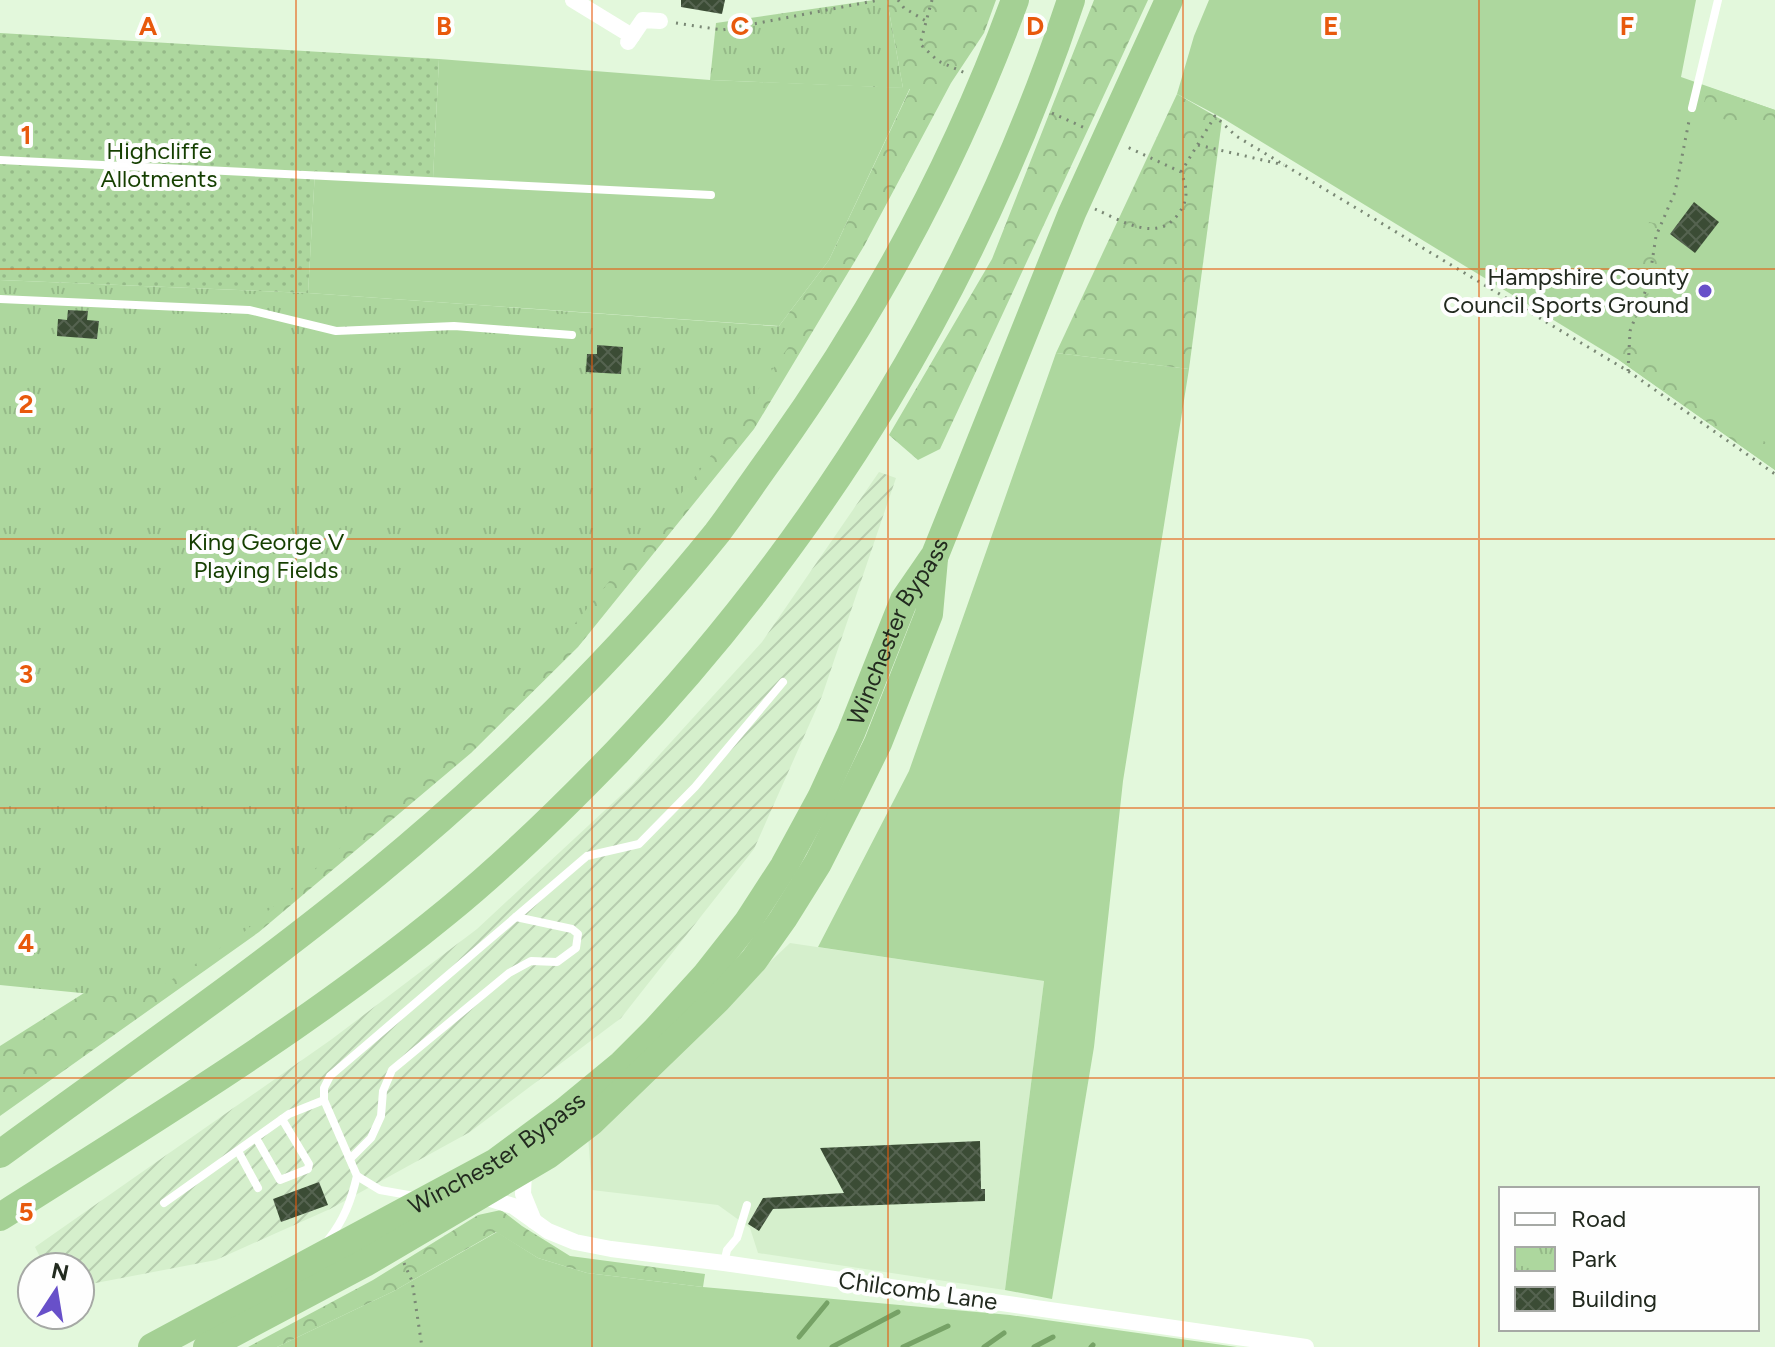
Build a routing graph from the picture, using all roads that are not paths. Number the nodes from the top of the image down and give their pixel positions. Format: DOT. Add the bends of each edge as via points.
graph roads {
  1 [pos="573,0"];
  2 [pos="1015,0"];
  3 [pos="1071,0"];
  4 [pos="1169,0"];
  5 [pos="1718,0"];
  6 [pos="660,21"];
  7 [pos="1692,108"];
  8 [pos="0,160"];
  9 [pos="711,195"];
  10 [pos="0,299"];
  11 [pos="572,335"];
  12 [pos="935,555"];
  13 [pos="783,682"];
  14 [pos="516,917"];
  15 [pos="324,1100"];
  16 [pos="282,1119"];
  17 [pos="256,1138"];
  18 [pos="238,1151"];
  19 [pos="0,1154"];
  20 [pos="350,1159"];
  21 [pos="524,1171"];
  22 [pos="357,1176"];
  23 [pos="258,1188"];
  24 [pos="432,1196"];
  25 [pos="481,1196"];
  26 [pos="164,1203"];
  27 [pos="747,1205"];
  28 [pos="0,1217"];
  29 [pos="534,1222"];
  30 [pos="310,1263"];
  31 [pos="724,1263"];
  32 [pos="1262,1344"];
  33 [pos="152,1347"];
  34 [pos="207,1347"];
  35 [pos="1306,1347"];
  1 -- 6 [label="street" via="630,39 643,20"];
  2 -- 19 [label="highway" via="929,202 868,311 717,532 638,623 553,714 382,869 264,964"];
  3 -- 28 [label="highway" via="980,230 920,344 787,550 655,711 537,831 436,920 199,1091"];
  4 -- 12 [label="highway" via="1072,213"];
  5 -- 7 [label="lane"];
  8 -- 9 [label="lane"];
  10 -- 11 [label="lane" via="249,310 336,331 454,326"];
  12 -- 21 [label="highway, Winchester Bypass" via="929,614 878,743 818,863 783,919 754,960 641,1077"];
  12 -- 24 [label="highway, Winchester Bypass" via="904,600 821,798 739,933 622,1064 496,1162"];
  13 -- 14 [label="lane" via="639,844 587,856"];
  14 -- 15 [label="lane" via="330,1076"];
  14 -- 20 [label="lane" via="572,929 578,934 576,948 557,962 531,961 509,973 392,1070 371,1138"];
  15 -- 16 [label="lane"];
  15 -- 20 [label="lane"];
  16 -- 17 [label="lane"];
  16 -- 17 [label="lane" via="308,1169 280,1180"];
  17 -- 18 [label="lane"];
  18 -- 23 [label="lane"];
  18 -- 26 [label="lane"];
  20 -- 22 [label="lane"];
  21 -- 25 [label="highway, Winchester Bypass"];
  21 -- 29 [label="street" via="523,1194"];
  22 -- 24 [label="lane" via="380,1190"];
  22 -- 30 [label="lane" via="342,1222"];
  24 -- 30 [label="highway, Winchester Bypass"];
  25 -- 29 [label="street, Chilcomb Lane" via="513,1206"];
  25 -- 34 [label="highway, Winchester Bypass"];
  27 -- 31 [label="lane"];
  29 -- 31 [label="street, Chilcomb Lane" via="575,1242"];
  30 -- 33 [label="highway, Winchester Bypass"];
  31 -- 32 [label="street, Chilcomb Lane"];
  32 -- 35 [label="street, Chilcomb Lane"];
}
